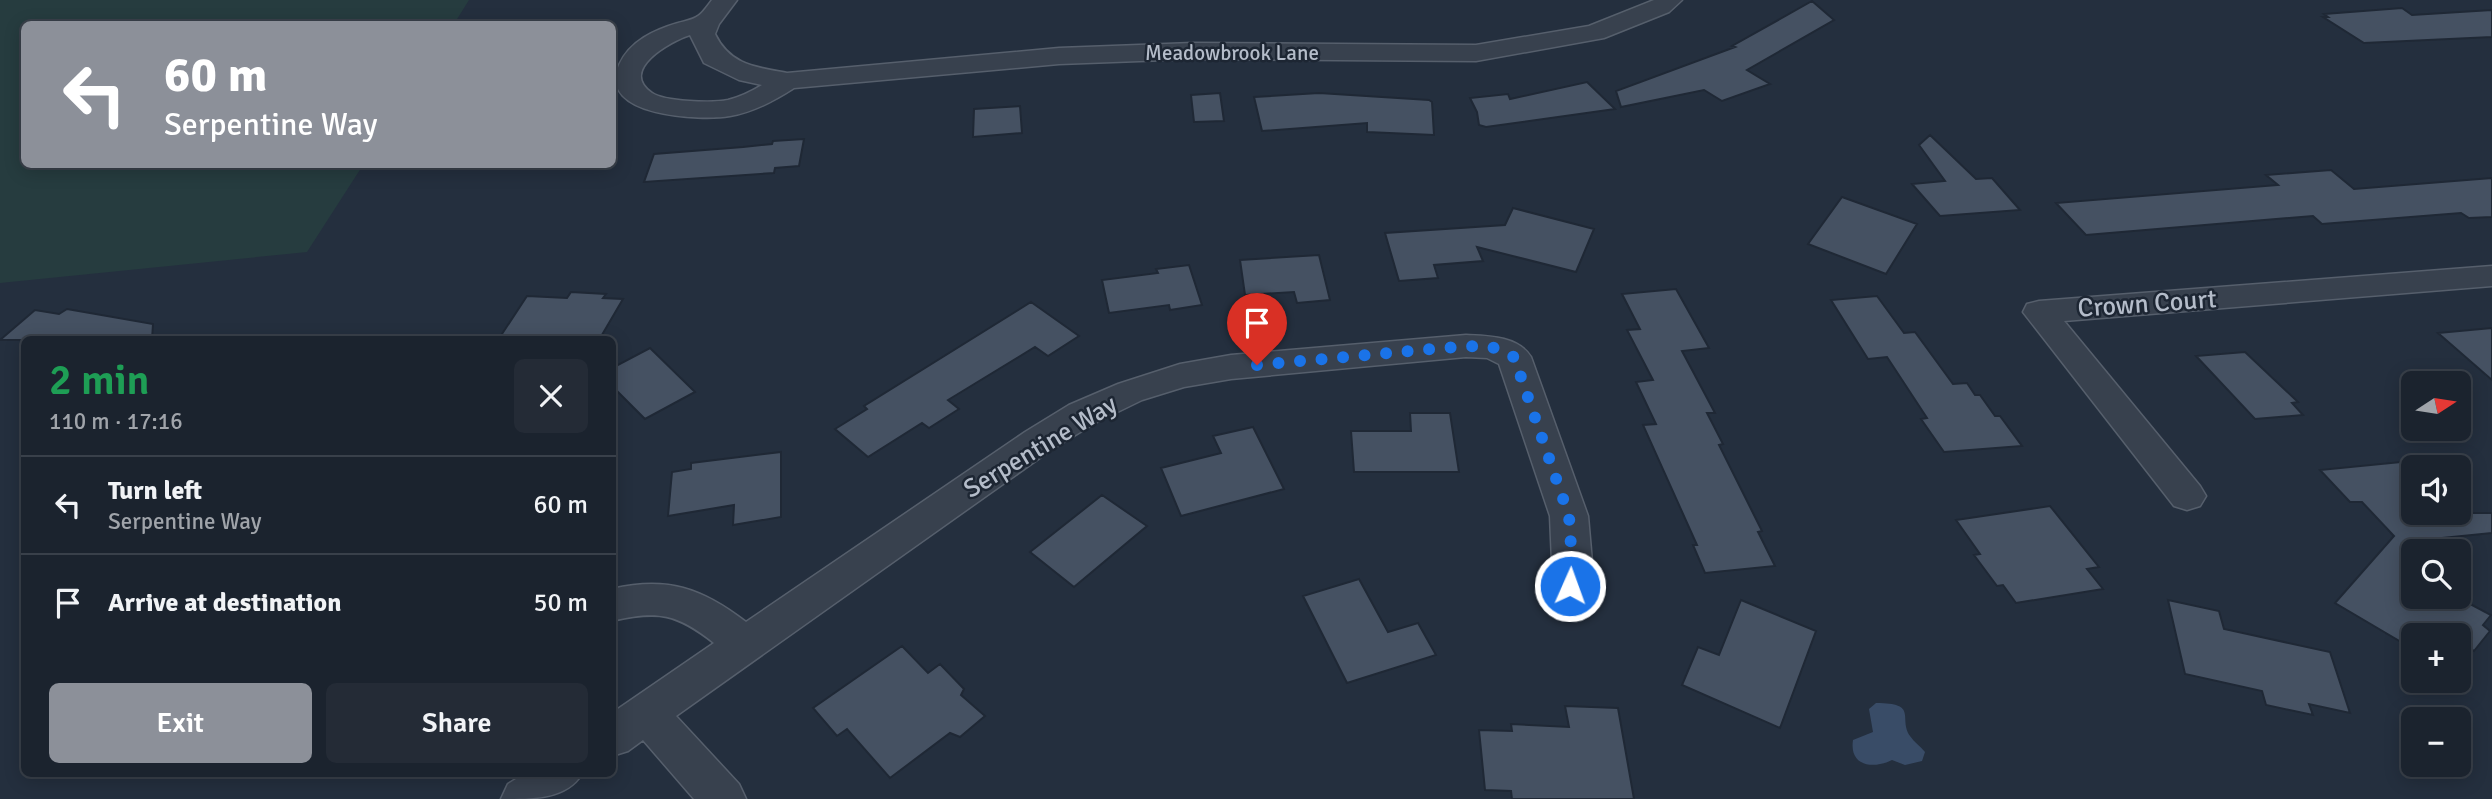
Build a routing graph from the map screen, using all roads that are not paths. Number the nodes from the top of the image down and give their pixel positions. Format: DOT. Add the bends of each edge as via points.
graph roads {
  1 [pos="725,0"];
  2 [pos="1670,0"];
  3 [pos="707,22"];
  4 [pos="787,81"];
  5 [pos="2492,276"];
  6 [pos="2188,496"];
  7 [pos="1570,586"];
  8 [pos="616,604"];
  9 [pos="744,644"];
  10 [pos="629,725"];
  11 [pos="723,799"];
  1 -- 3 [label="street"];
  2 -- 4 [label="street, Meadowbrook Lane" via="1595,33 1476,53 1193,51 1059,56"];
  3 -- 4 [label="street, Meadowbrook Lane" via="702,34 713,57 748,74"];
  3 -- 4 [label="street, Meadowbrook Lane" via="664,36 638,55 630,66 629,82 639,97 655,105 731,108 760,98"];
  5 -- 6 [label="street, Crown Court" via="2039,312"];
  7 -- 9 [label="street, Serpentine Way" via="1569,516 1514,357 1492,347 1466,346 1231,367 1180,376 1130,392 1038,441"];
  8 -- 9 [label="street" via="658,598 676,601 703,610"];
  9 -- 10 [label="street, Serpentine Way"];
  10 -- 11 [label="street"];
}
